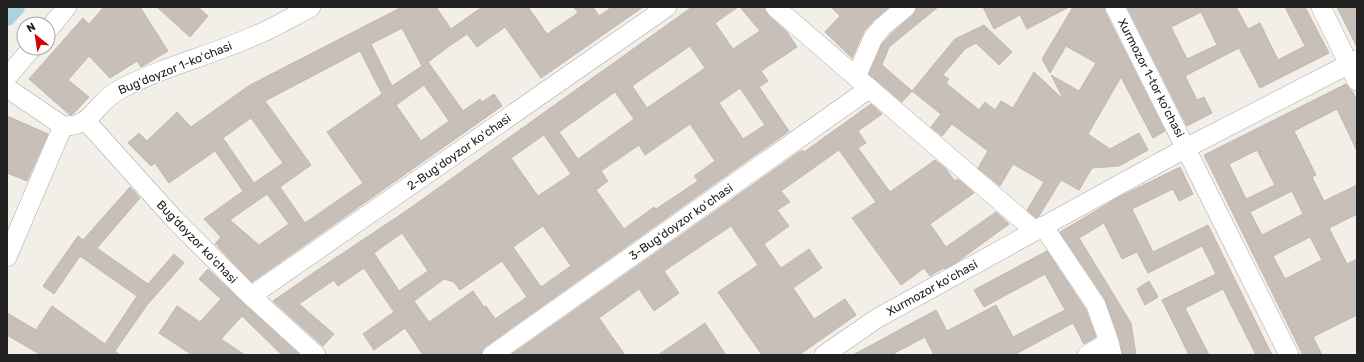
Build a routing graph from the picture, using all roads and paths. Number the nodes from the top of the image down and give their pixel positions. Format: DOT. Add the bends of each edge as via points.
graph roads {
  1 [pos="67,7"];
  2 [pos="311,7"];
  3 [pos="667,7"];
  4 [pos="775,7"];
  5 [pos="906,7"];
  6 [pos="1115,7"];
  7 [pos="1320,7"];
  8 [pos="56,20"];
  9 [pos="25,56"];
  10 [pos="1354,68"];
  11 [pos="7,77"];
  12 [pos="863,83"];
  13 [pos="7,88"];
  14 [pos="86,121"];
  15 [pos="63,126"];
  16 [pos="1186,148"];
  17 [pos="1039,228"];
  18 [pos="7,257"];
  19 [pos="251,296"];
  20 [pos="1110,348"];
  21 [pos="316,355"];
  22 [pos="492,355"];
  23 [pos="824,355"];
  24 [pos="1087,355"];
  25 [pos="1289,355"];
  1 -- 8 [label="street"];
  2 -- 14 [label="street, Bugʻdoyzor 1-koʻchasi" via="255,36 137,81 108,97"];
  3 -- 19 [label="street, 2-Bugʻdoyzor koʻchasi"];
  4 -- 12 [label="street"];
  5 -- 12 [label="street" via="882,26 873,38"];
  6 -- 16 [label="street, Xurmozor 1-tor koʻchasi"];
  7 -- 10 [label="street"];
  9 -- 11 [label="street"];
  10 -- 16 [label="street, Xurmozor koʻchasi"];
  12 -- 17 [label="street"];
  12 -- 22 [label="street, 3-Bugʻdoyzor koʻchasi"];
  13 -- 15 [label="street"];
  14 -- 15 [label="street" via="74,127"];
  14 -- 19 [label="street, Bug'doyzor koʻchasi" via="175,220"];
  15 -- 18 [label="street"];
  16 -- 17 [label="street, Xurmozor koʻchasi"];
  16 -- 25 [label="street, Xurmozor 1-tor koʻchasi"];
  17 -- 20 [label="street" via="1096,304"];
  17 -- 23 [label="street, Xurmozor koʻchasi" via="876,318"];
  19 -- 21 [label="street, Bug'doyzor koʻchasi"];
  20 -- 24 [label="street"];
}
